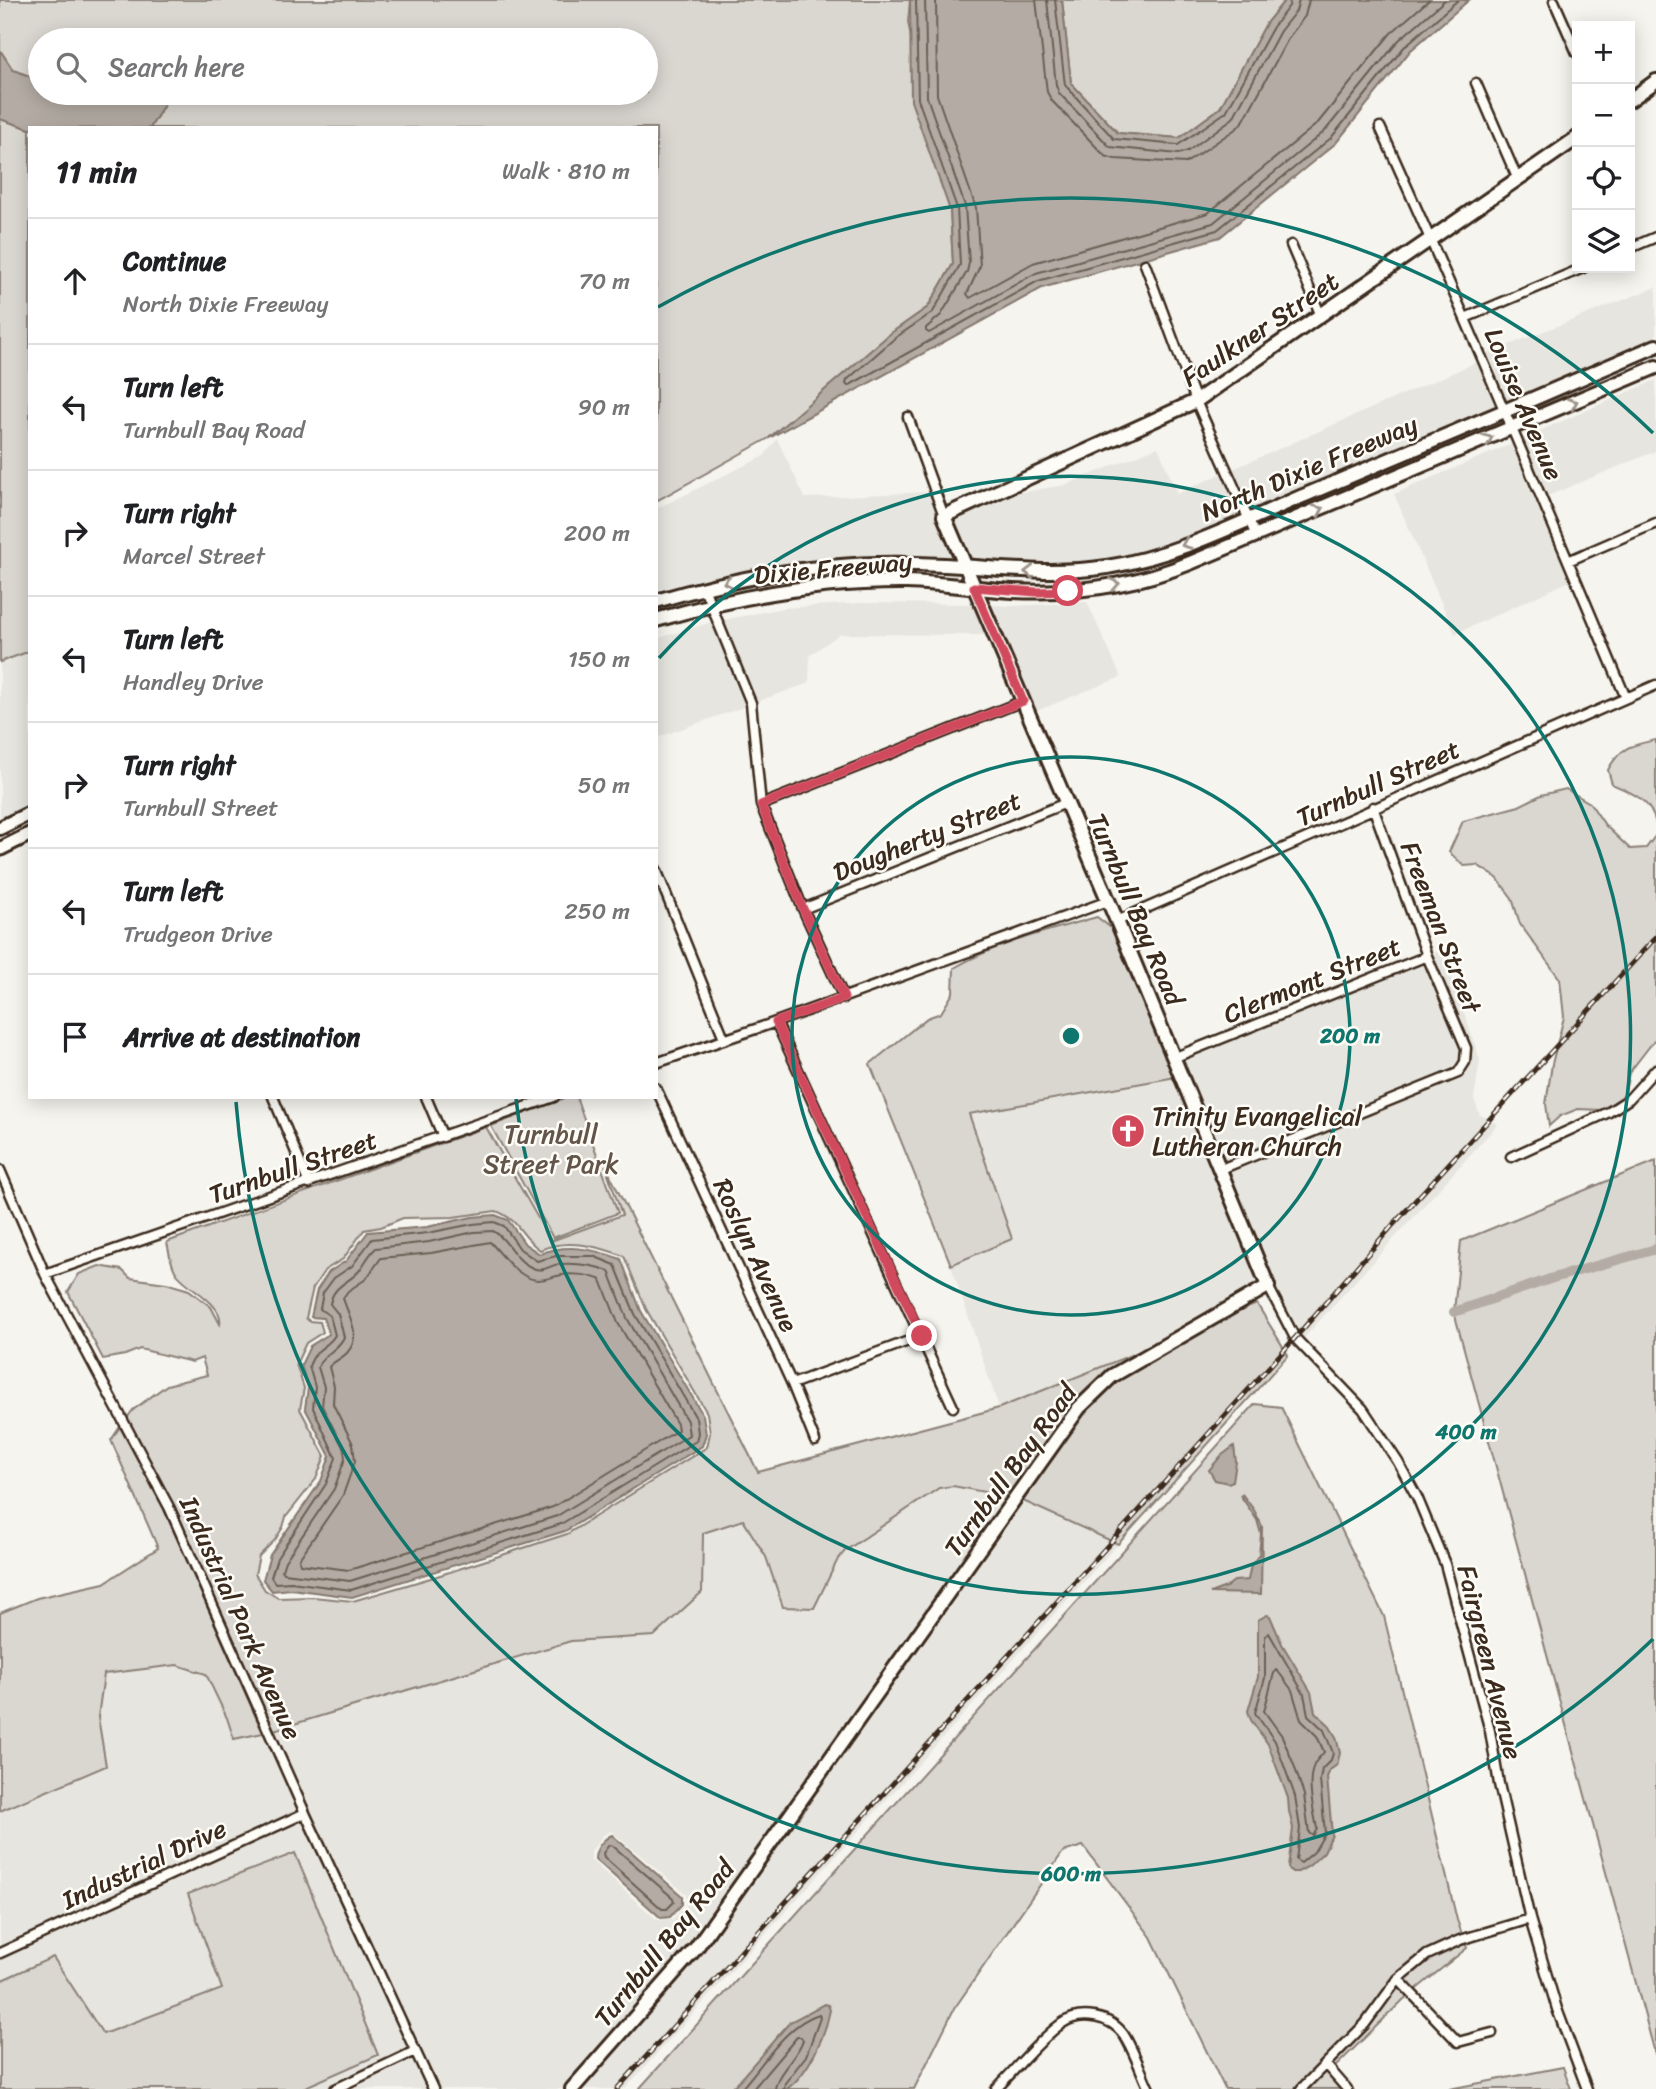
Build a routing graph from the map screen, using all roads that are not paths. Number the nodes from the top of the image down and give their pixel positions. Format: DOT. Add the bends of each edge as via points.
graph roads {
  1 [pos="1554,1"];
  2 [pos="1572,42"];
  3 [pos="1656,81"];
  4 [pos="1476,83"];
  5 [pos="1635,96"];
  6 [pos="1380,127"];
  7 [pos="1572,142"];
  8 [pos="1518,180"];
  9 [pos="1656,237"];
  10 [pos="1431,240"];
  11 [pos="1291,245"];
  12 [pos="1635,246"];
  13 [pos="1145,264"];
  14 [pos="1572,273"];
  15 [pos="1321,316"];
  16 [pos="1465,318"];
  17 [pos="1656,346"];
  18 [pos="1656,367"];
  19 [pos="1196,401"];
  20 [pos="1503,412"];
  21 [pos="908,418"];
  22 [pos="1511,430"];
  23 [pos="944,516"];
  24 [pos="1249,518"];
  25 [pos="1656,523"];
  26 [pos="1256,536"];
  27 [pos="1568,562"];
  28 [pos="965,567"];
  29 [pos="974,587"];
  30 [pos="704,588"];
  31 [pos="658,600"];
  32 [pos="711,605"];
  33 [pos="658,619"];
  34 [pos="1656,685"];
  35 [pos="1626,698"];
  36 [pos="1023,701"];
  37 [pos="1066,803"];
  38 [pos="761,805"];
  39 [pos="1373,807"];
  40 [pos="28,814"];
  41 [pos="0,828"];
  42 [pos="28,835"];
  43 [pos="0,849"];
  44 [pos="658,874"];
  45 [pos="1108,901"];
  46 [pos="803,909"];
  47 [pos="1117,921"];
  48 [pos="1427,956"];
  49 [pos="844,998"];
  50 [pos="776,1022"];
  51 [pos="724,1038"];
  52 [pos="1173,1058"];
  53 [pos="658,1062"];
  54 [pos="1656,1069"];
  55 [pos="658,1092"];
  56 [pos="274,1099"];
  57 [pos="427,1099"];
  58 [pos="548,1099"];
  59 [pos="443,1137"];
  60 [pos="1511,1157"];
  61 [pos="1221,1169"];
  62 [pos="0,1170"];
  63 [pos="309,1184"];
  64 [pos="45,1275"];
  65 [pos="1268,1286"];
  66 [pos="922,1336"];
  67 [pos="792,1384"];
  68 [pos="953,1406"];
  69 [pos="815,1441"];
  70 [pos="305,1813"];
  71 [pos="1530,1919"];
  72 [pos="0,1953"];
  73 [pos="1398,1979"];
  74 [pos="1492,2033"];
  75 [pos="415,2051"];
  76 [pos="1326,2064"];
  77 [pos="335,2089"];
  78 [pos="433,2089"];
  79 [pos="572,2089"];
  80 [pos="996,2089"];
  81 [pos="1149,2089"];
  82 [pos="1301,2089"];
  83 [pos="1347,2089"];
  84 [pos="1587,2089"];
  1 -- 2 [label="street"];
  3 -- 5 [label="street"];
  4 -- 8 [label="street"];
  6 -- 10 [label="street, Louise Avenue"];
  7 -- 8 [label="street, Faulkner Street"];
  8 -- 10 [label="street, Faulkner Street"];
  9 -- 12 [label="street"];
  10 -- 15 [label="street, Faulkner Street"];
  10 -- 16 [label="street, Louise Avenue"];
  11 -- 15 [label="street"];
  13 -- 19 [label="street"];
  14 -- 16 [label="street"];
  15 -- 19 [label="street, Faulkner Street"];
  16 -- 20 [label="street, Louise Avenue"];
  17 -- 20 [label="street, North Dixie Freeway"];
  22 -- 18 [label="street, North Dixie Freeway, one-way"];
  19 -- 23 [label="street, Faulkner Street"];
  19 -- 24 [label="street"];
  20 -- 22 [label="street, Louise Avenue"];
  20 -- 24 [label="street, North Dixie Freeway"];
  21 -- 23 [label="street"];
  26 -- 22 [label="street, North Dixie Freeway, one-way"];
  22 -- 27 [label="street, Louise Avenue"];
  23 -- 28 [label="street, Turnbull Bay Road"];
  24 -- 26 [label="street"];
  24 -- 28 [label="street, North Dixie Freeway, one-way" via="1175,549 1106,567 1032,572"];
  25 -- 27 [label="street"];
  29 -- 26 [label="street, North Dixie Freeway, one-way" via="1057,592 1110,586 1184,566"];
  27 -- 35 [label="street, Louise Avenue"];
  28 -- 29 [label="street, Turnbull Bay Road"];
  28 -- 30 [label="street, Dixie Freeway, one-way" via="838,565"];
  29 -- 32 [label="street, Dixie Freeway" via="848,584"];
  29 -- 36 [label="street, Turnbull Bay Road"];
  30 -- 31 [label="street, Dixie Freeway"];
  30 -- 32 [label="street"];
  32 -- 33 [label="street, Dixie Freeway"];
  32 -- 38 [label="street" via="751,704"];
  34 -- 35 [label="street, Turnbull Street"];
  35 -- 39 [label="street, Turnbull Street"];
  36 -- 37 [label="street, Turnbull Bay Road"];
  36 -- 38 [label="street"];
  37 -- 45 [label="street, Turnbull Bay Road"];
  37 -- 46 [label="street, Dougherty Street"];
  38 -- 46 [label="street"];
  39 -- 47 [label="street, Turnbull Street"];
  39 -- 48 [label="street, Freeman Street"];
  40 -- 41 [label="street"];
  42 -- 43 [label="street"];
  44 -- 51 [label="street"];
  45 -- 47 [label="street, Turnbull Bay Road"];
  45 -- 49 [label="street"];
  46 -- 49 [label="street"];
  47 -- 52 [label="street, Turnbull Bay Road"];
  48 -- 52 [label="street, Clermont Street"];
  48 -- 61 [label="street, Freeman Street" via="1466,1048 1458,1073"];
  49 -- 50 [label="street"];
  50 -- 51 [label="street"];
  50 -- 66 [label="street"];
  51 -- 53 [label="street"];
  52 -- 61 [label="street, Turnbull Bay Road"];
  54 -- 60 [label="street" via="1629,1099 1609,1112"];
  55 -- 67 [label="street, Roslyn Avenue"];
  56 -- 63 [label="street"];
  57 -- 59 [label="street"];
  58 -- 59 [label="street, Turnbull Street"];
  59 -- 63 [label="street, Turnbull Street"];
  61 -- 65 [label="street, Turnbull Bay Road"];
  62 -- 64 [label="street, Industrial Park Avenue"];
  63 -- 64 [label="street, Turnbull Street"];
  64 -- 70 [label="street, Industrial Park Avenue" via="169,1507"];
  65 -- 71 [label="street, Fairgreen Avenue" via="1295,1338 1363,1409 1417,1496 1445,1564 1490,1731"];
  65 -- 79 [label="street, Turnbull Bay Road" via="1112,1376 1079,1408 696,1948"];
  66 -- 67 [label="street"];
  66 -- 68 [label="street"];
  67 -- 69 [label="street, Roslyn Avenue"];
  70 -- 72 [label="street, Industrial Drive"];
  70 -- 75 [label="street, Industrial Park Avenue"];
  71 -- 73 [label="street" via="1449,1945 1427,1955"];
  71 -- 84 [label="street, Fairgreen Avenue"];
  73 -- 74 [label="street" via="1458,2042"];
  73 -- 76 [label="street" via="1365,2024"];
  75 -- 77 [label="street"];
  75 -- 78 [label="street, Industrial Park Avenue"];
  76 -- 82 [label="street"];
  76 -- 83 [label="street"];
  80 -- 81 [label="street" via="1061,2024 1083,2016 1101,2018 1124,2035"];
}
